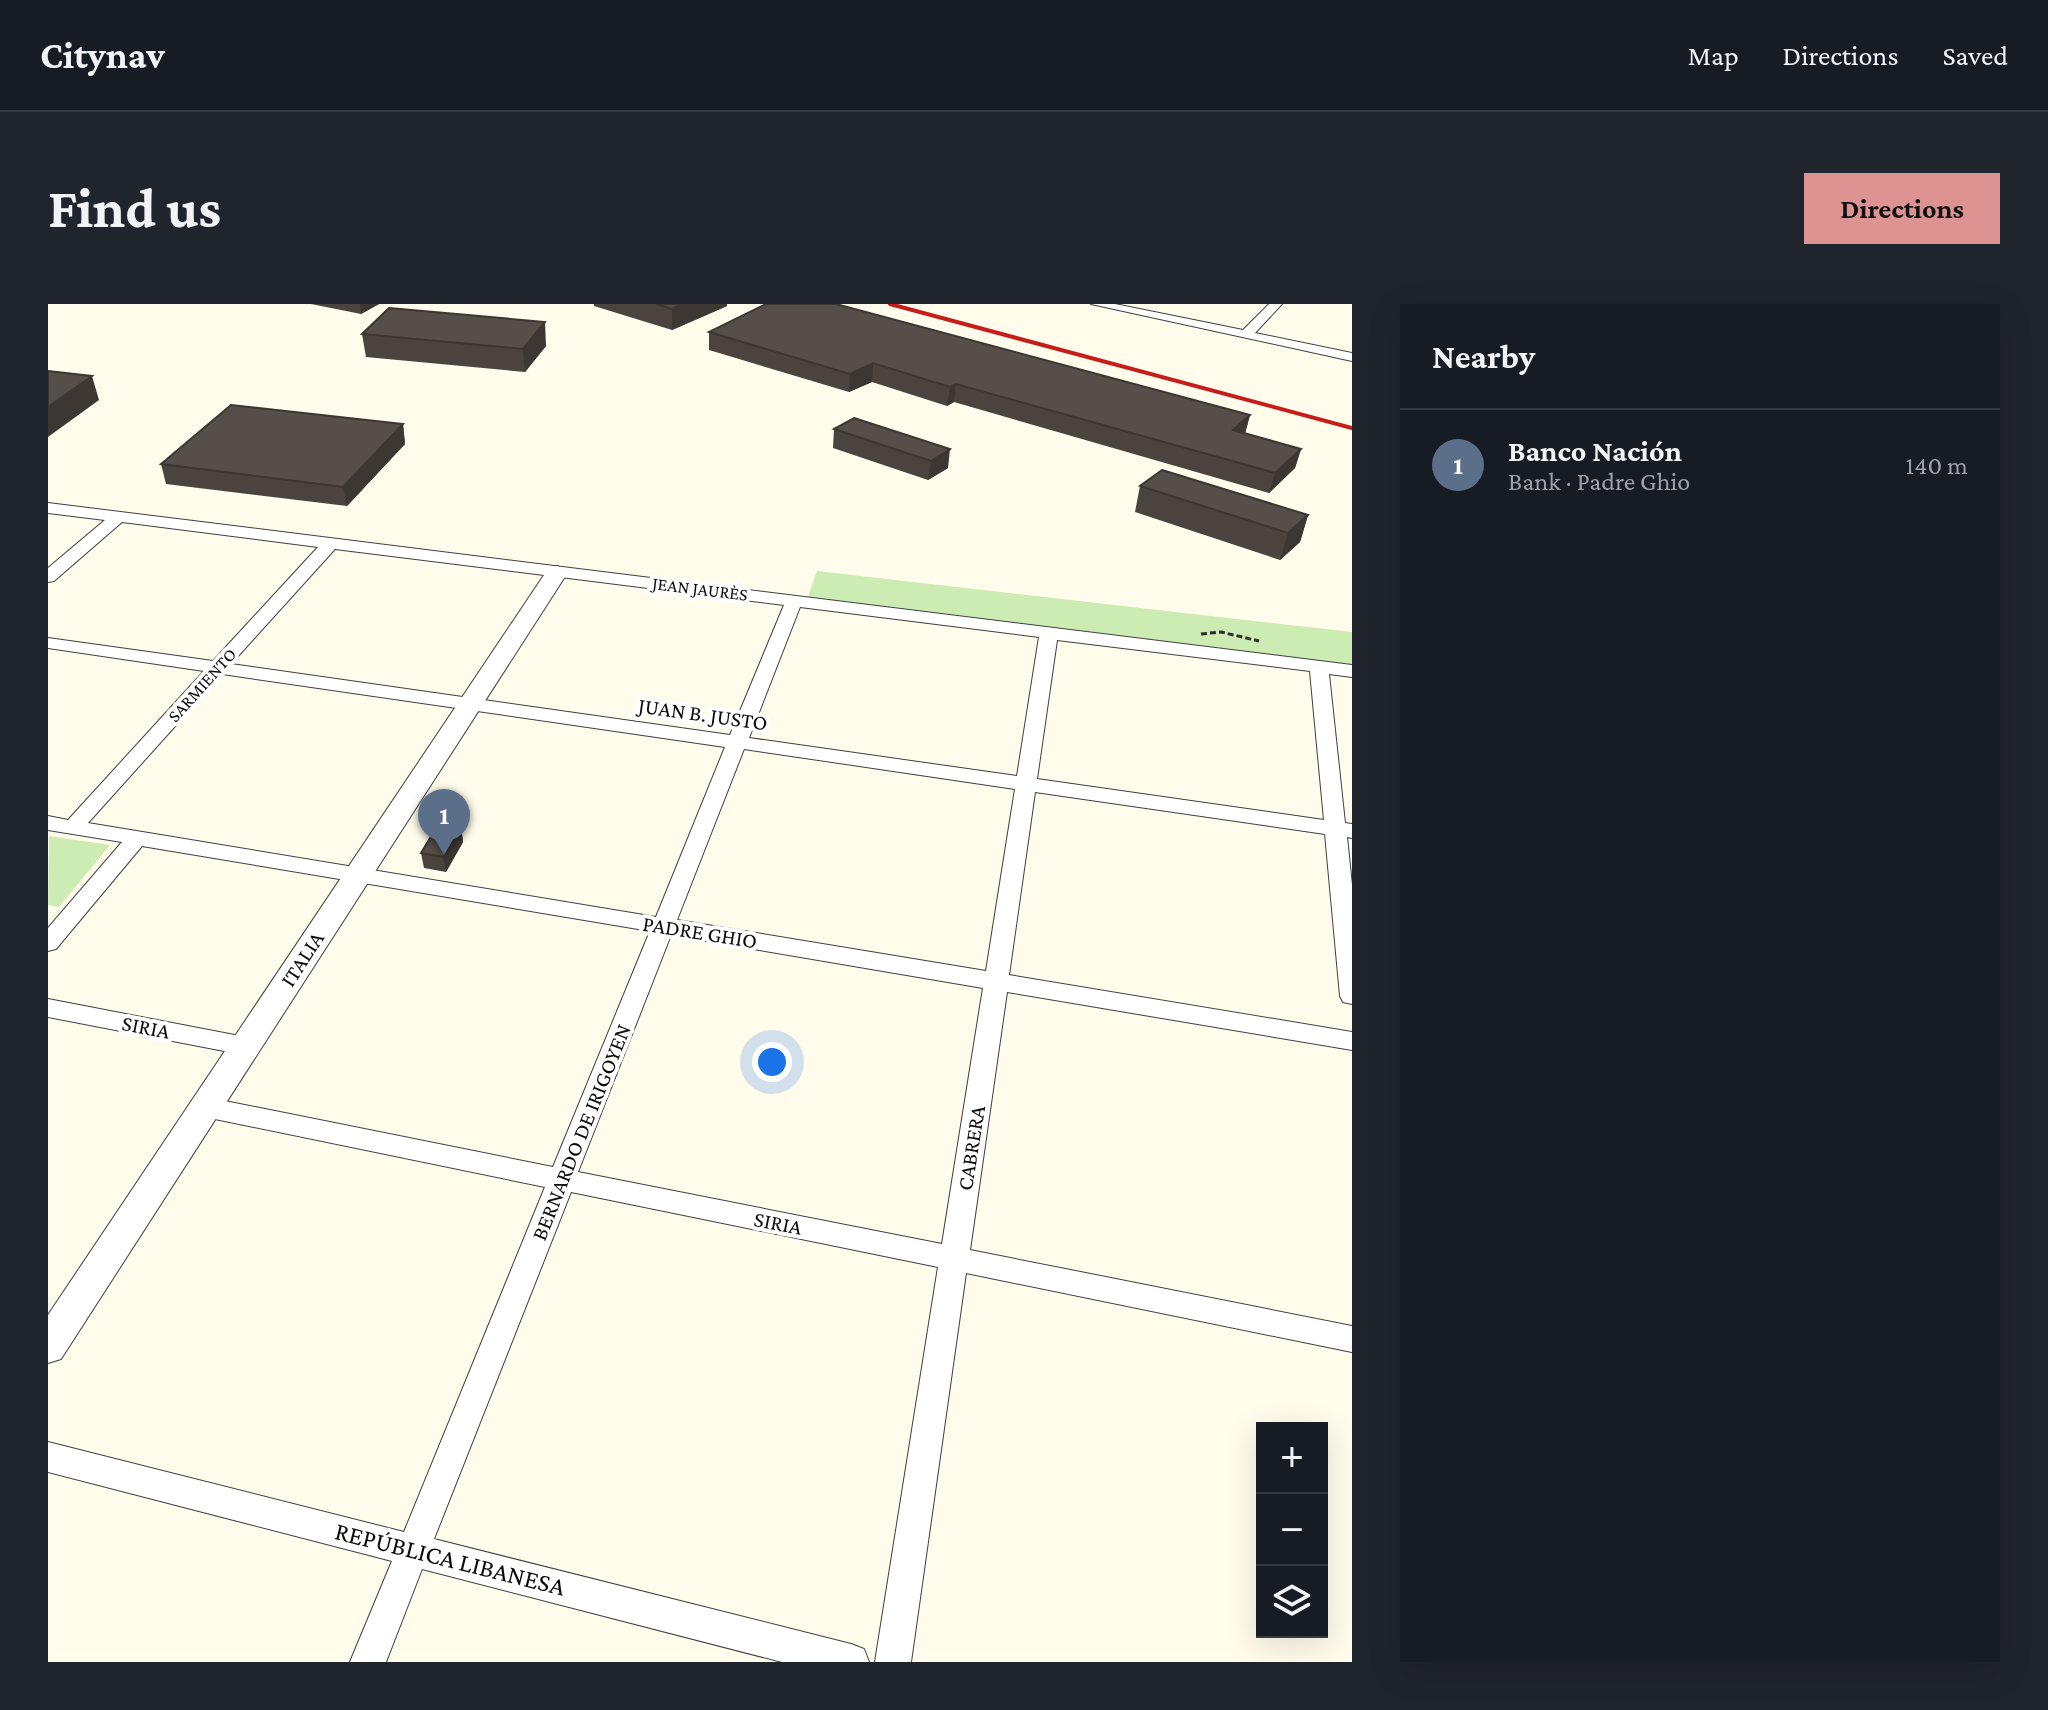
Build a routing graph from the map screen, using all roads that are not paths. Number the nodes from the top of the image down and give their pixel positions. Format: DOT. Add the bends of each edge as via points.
graph roads {
  1 [pos="1097,304"];
  2 [pos="1276,304"];
  3 [pos="1246,335"];
  4 [pos="1352,357"];
  5 [pos="48,508"];
  6 [pos="118,517"];
  7 [pos="331,543"];
  8 [pos="557,572"];
  9 [pos="48,577"];
  10 [pos="794,601"];
  11 [pos="1049,633"];
  12 [pos="48,643"];
  13 [pos="1319,667"];
  14 [pos="218,668"];
  15 [pos="1352,671"];
  16 [pos="469,704"];
  17 [pos="737,743"];
  18 [pos="1026,785"];
  19 [pos="48,823"];
  20 [pos="73,827"];
  21 [pos="1344,830"];
  22 [pos="137,838"];
  23 [pos="357,875"];
  24 [pos="663,926"];
  25 [pos="48,943"];
  26 [pos="997,982"];
  27 [pos="1352,996"];
  28 [pos="48,1008"];
  29 [pos="1352,1041"];
  30 [pos="245,1046"];
  31 [pos="205,1107"];
  32 [pos="562,1179"];
  33 [pos="955,1258"];
  34 [pos="1352,1339"];
  35 [pos="48,1347"];
  36 [pos="48,1457"];
  37 [pos="413,1550"];
  38 [pos="368,1662"];
  39 [pos="851,1662"];
  40 [pos="893,1662"];
  1 -- 3 [label="street"];
  2 -- 3 [label="street"];
  3 -- 4 [label="street"];
  5 -- 6 [label="street, JEAN JAURÈS"];
  6 -- 7 [label="street, JEAN JAURÈS"];
  6 -- 9 [label="street"];
  7 -- 8 [label="street, JEAN JAURÈS"];
  7 -- 14 [label="street, SARMIENTO"];
  8 -- 10 [label="street, JEAN JAURÈS"];
  8 -- 16 [label="street, ITALIA"];
  10 -- 11 [label="street, JEAN JAURÈS"];
  10 -- 17 [label="street, BERNARDO DE IRIGOYEN"];
  11 -- 13 [label="street, JEAN JAURÈS"];
  11 -- 18 [label="street, CABRERA"];
  12 -- 14 [label="street, JUAN B. JUSTO"];
  13 -- 15 [label="street, JEAN JAURÈS"];
  13 -- 21 [label="street"];
  14 -- 16 [label="street, JUAN B. JUSTO"];
  14 -- 20 [label="street, SARMIENTO"];
  16 -- 17 [label="street, JUAN B. JUSTO"];
  16 -- 23 [label="street, ITALIA"];
  17 -- 18 [label="street, JUAN B. JUSTO"];
  17 -- 24 [label="street, BERNARDO DE IRIGOYEN"];
  18 -- 21 [label="street, JUAN B. JUSTO"];
  18 -- 26 [label="street, CABRERA"];
  19 -- 20 [label="street, PADRE GHIO"];
  20 -- 22 [label="street, PADRE GHIO"];
  21 -- 27 [label="street"];
  22 -- 23 [label="street, PADRE GHIO"];
  22 -- 25 [label="street"];
  23 -- 24 [label="street, PADRE GHIO"];
  23 -- 30 [label="street, ITALIA"];
  24 -- 26 [label="street, PADRE GHIO"];
  24 -- 32 [label="street, BERNARDO DE IRIGOYEN"];
  26 -- 29 [label="street, PADRE GHIO"];
  26 -- 33 [label="street, CABRERA"];
  28 -- 30 [label="street, SIRIA"];
  30 -- 31 [label="street, ITALIA"];
  31 -- 32 [label="street, SIRIA"];
  31 -- 35 [label="street, ITALIA"];
  32 -- 33 [label="street, SIRIA"];
  32 -- 37 [label="street, BERNARDO DE IRIGOYEN"];
  33 -- 34 [label="street, SIRIA"];
  33 -- 40 [label="street, CABRERA"];
  36 -- 37 [label="street, REPÚBLICA LIBANESA"];
  37 -- 38 [label="street, BERNARDO DE IRIGOYEN"];
  37 -- 39 [label="street, REPÚBLICA LIBANESA"];
}
